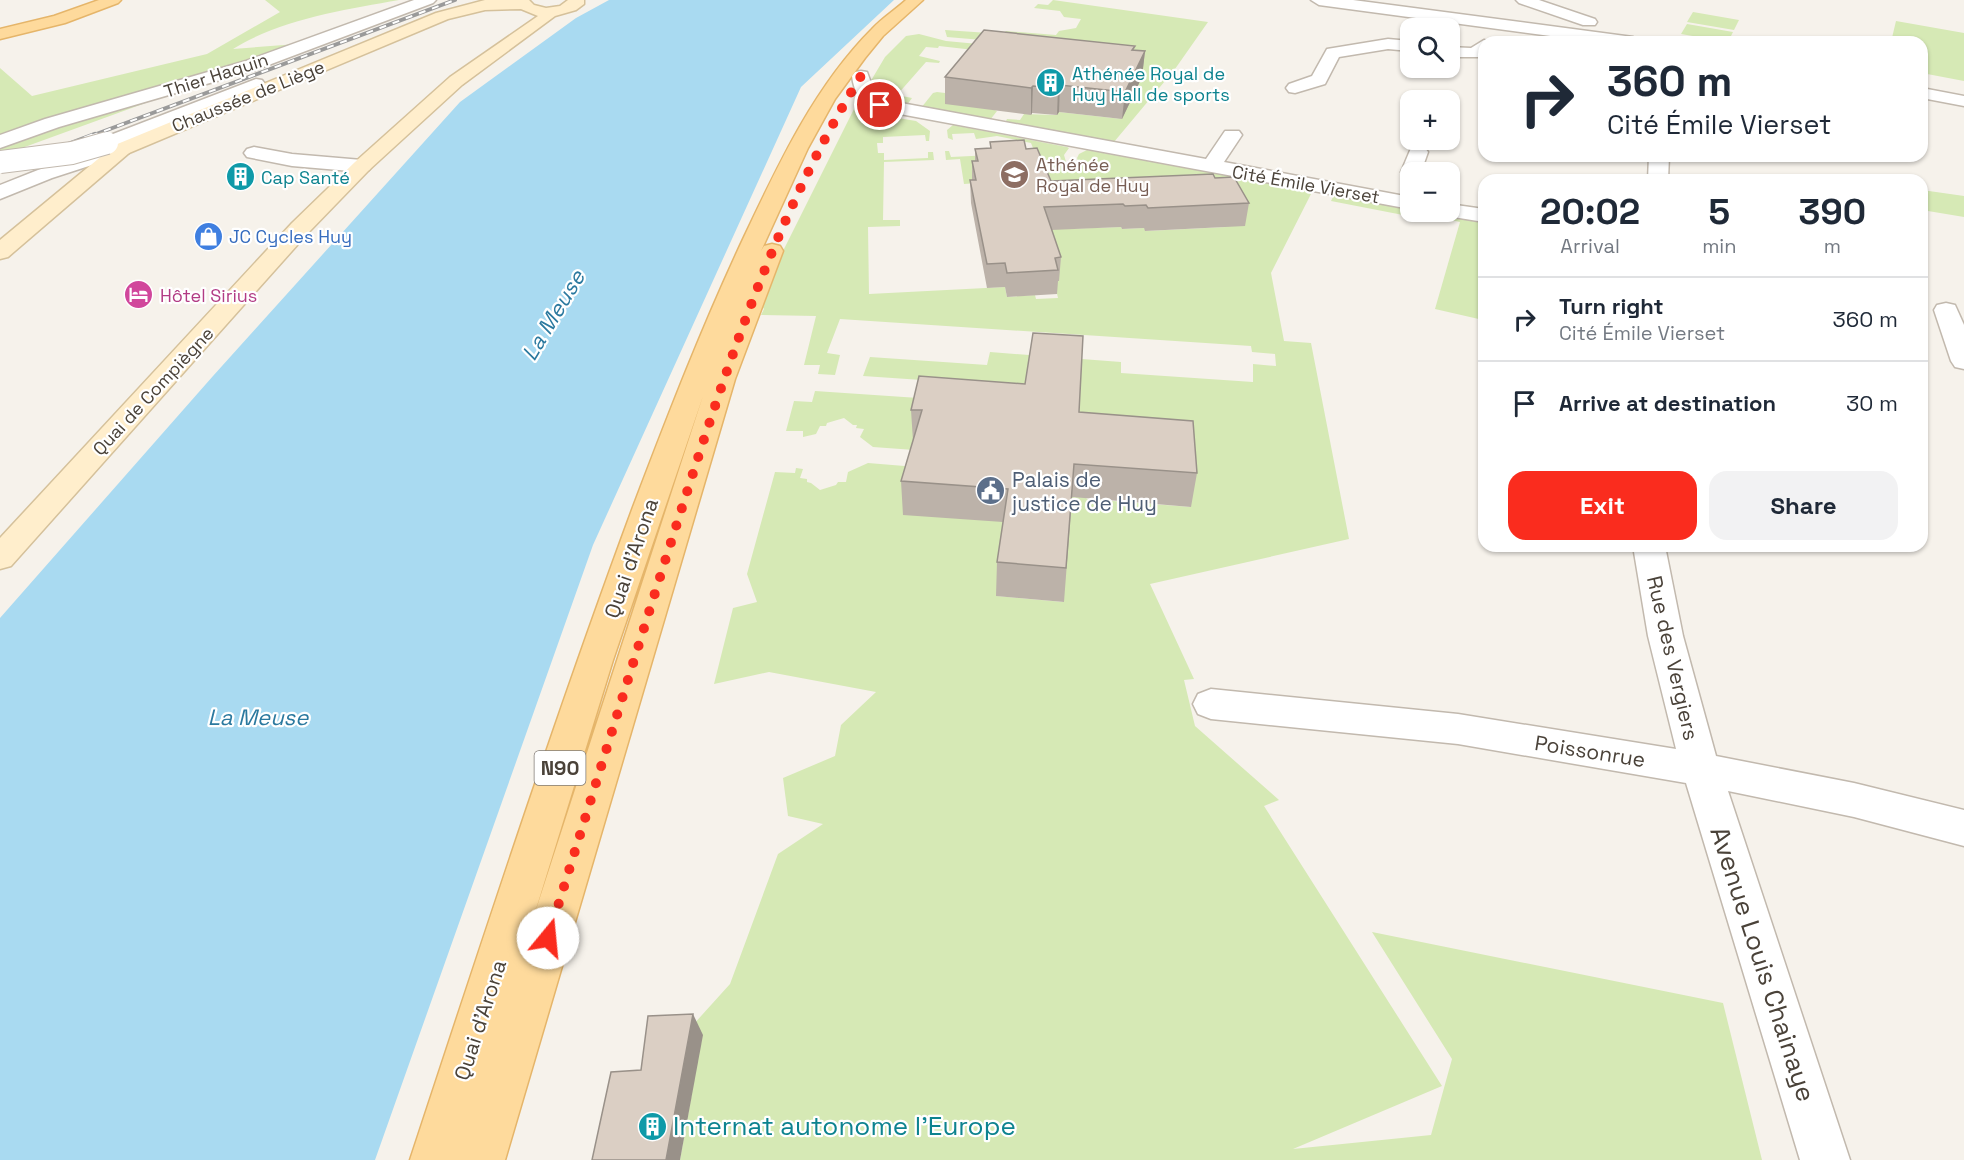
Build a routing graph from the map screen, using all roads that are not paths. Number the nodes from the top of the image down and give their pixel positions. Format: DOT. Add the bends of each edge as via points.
graph roads {
  1 [pos="113,0"];
  2 [pos="428,0"];
  3 [pos="576,0"];
  4 [pos="915,0"];
  5 [pos="933,0"];
  6 [pos="1319,0"];
  7 [pos="1524,0"];
  8 [pos="1579,4"];
  9 [pos="537,5"];
  10 [pos="1559,12"];
  11 [pos="1501,25"];
  12 [pos="0,34"];
  13 [pos="1492,36"];
  14 [pos="1586,36"];
  15 [pos="1622,36"];
  16 [pos="1400,45"];
  17 [pos="1478,50"];
  18 [pos="1460,52"];
  19 [pos="861,76"];
  20 [pos="1294,88"];
  21 [pos="1928,94"];
  22 [pos="1964,101"];
  23 [pos="1232,135"];
  24 [pos="0,142"];
  25 [pos="114,146"];
  26 [pos="1418,152"];
  27 [pos="254,153"];
  28 [pos="0,162"];
  29 [pos="1414,162"];
  30 [pos="362,166"];
  31 [pos="1211,166"];
  32 [pos="0,194"];
  33 [pos="1400,201"];
  34 [pos="1460,212"];
  35 [pos="1478,215"];
  36 [pos="0,252"];
  37 [pos="1944,307"];
  38 [pos="1964,361"];
  39 [pos="1650,552"];
  40 [pos="0,558"];
  41 [pos="1211,704"];
  42 [pos="1699,769"];
  43 [pos="1964,828"];
  44 [pos="435,1160"];
  45 [pos="480,1160"];
  46 [pos="1825,1160"];
  1 -- 12 [label="main road" via="59,20"];
  2 -- 24 [label="street, Thier Haquin" via="252,64"];
  3 -- 9 [label="main road" via="571,7"];
  4 -- 44 [label="main road, Quai d'Arona / N90" via="875,35 819,111 735,279 623,578"];
  5 -- 19 [label="main road, Quai d'Arona / N90" via="896,34"];
  6 -- 11 [label="street"];
  7 -- 10 [label="street"];
  8 -- 10 [label="street"];
  9 -- 25 [label="main road, Chaussée de Liège" via="466,8"];
  9 -- 30 [label="main road, Quai de Compiègne" via="545,18 456,81"];
  10 -- 15 [label="street"];
  11 -- 13 [label="street"];
  11 -- 14 [label="street"];
  16 -- 20 [label="street" via="1333,53 1319,80"];
  17 -- 18 [label="street"];
  19 -- 31 [label="street, Cité Émile Vierset" via="862,91 880,105"];
  19 -- 45 [label="main road, Quai d'Arona / N90" via="844,102 782,227 722,380"];
  21 -- 22 [label="street"];
  23 -- 31 [label="street, Cité Émile Vierset"];
  25 -- 28 [label="street, bridge"];
  25 -- 32 [label="street"];
  25 -- 36 [label="main road, Chaussée de Liège"];
  26 -- 29 [label="street, Cité Émile Vierset"];
  27 -- 30 [label="street"];
  30 -- 40 [label="main road, Quai de Compiègne" via="300,228"];
  31 -- 33 [label="street, Cité Émile Vierset"];
  34 -- 35 [label="street"];
  37 -- 38 [label="street"];
  39 -- 42 [label="street, Rue des Vergiers" via="1657,607"];
  41 -- 42 [label="street, Poissonrue" via="1458,729"];
  42 -- 43 [label="street, Poissonrue" via="1854,800"];
  42 -- 46 [label="street, Avenue Louis Chainaye"];
}
